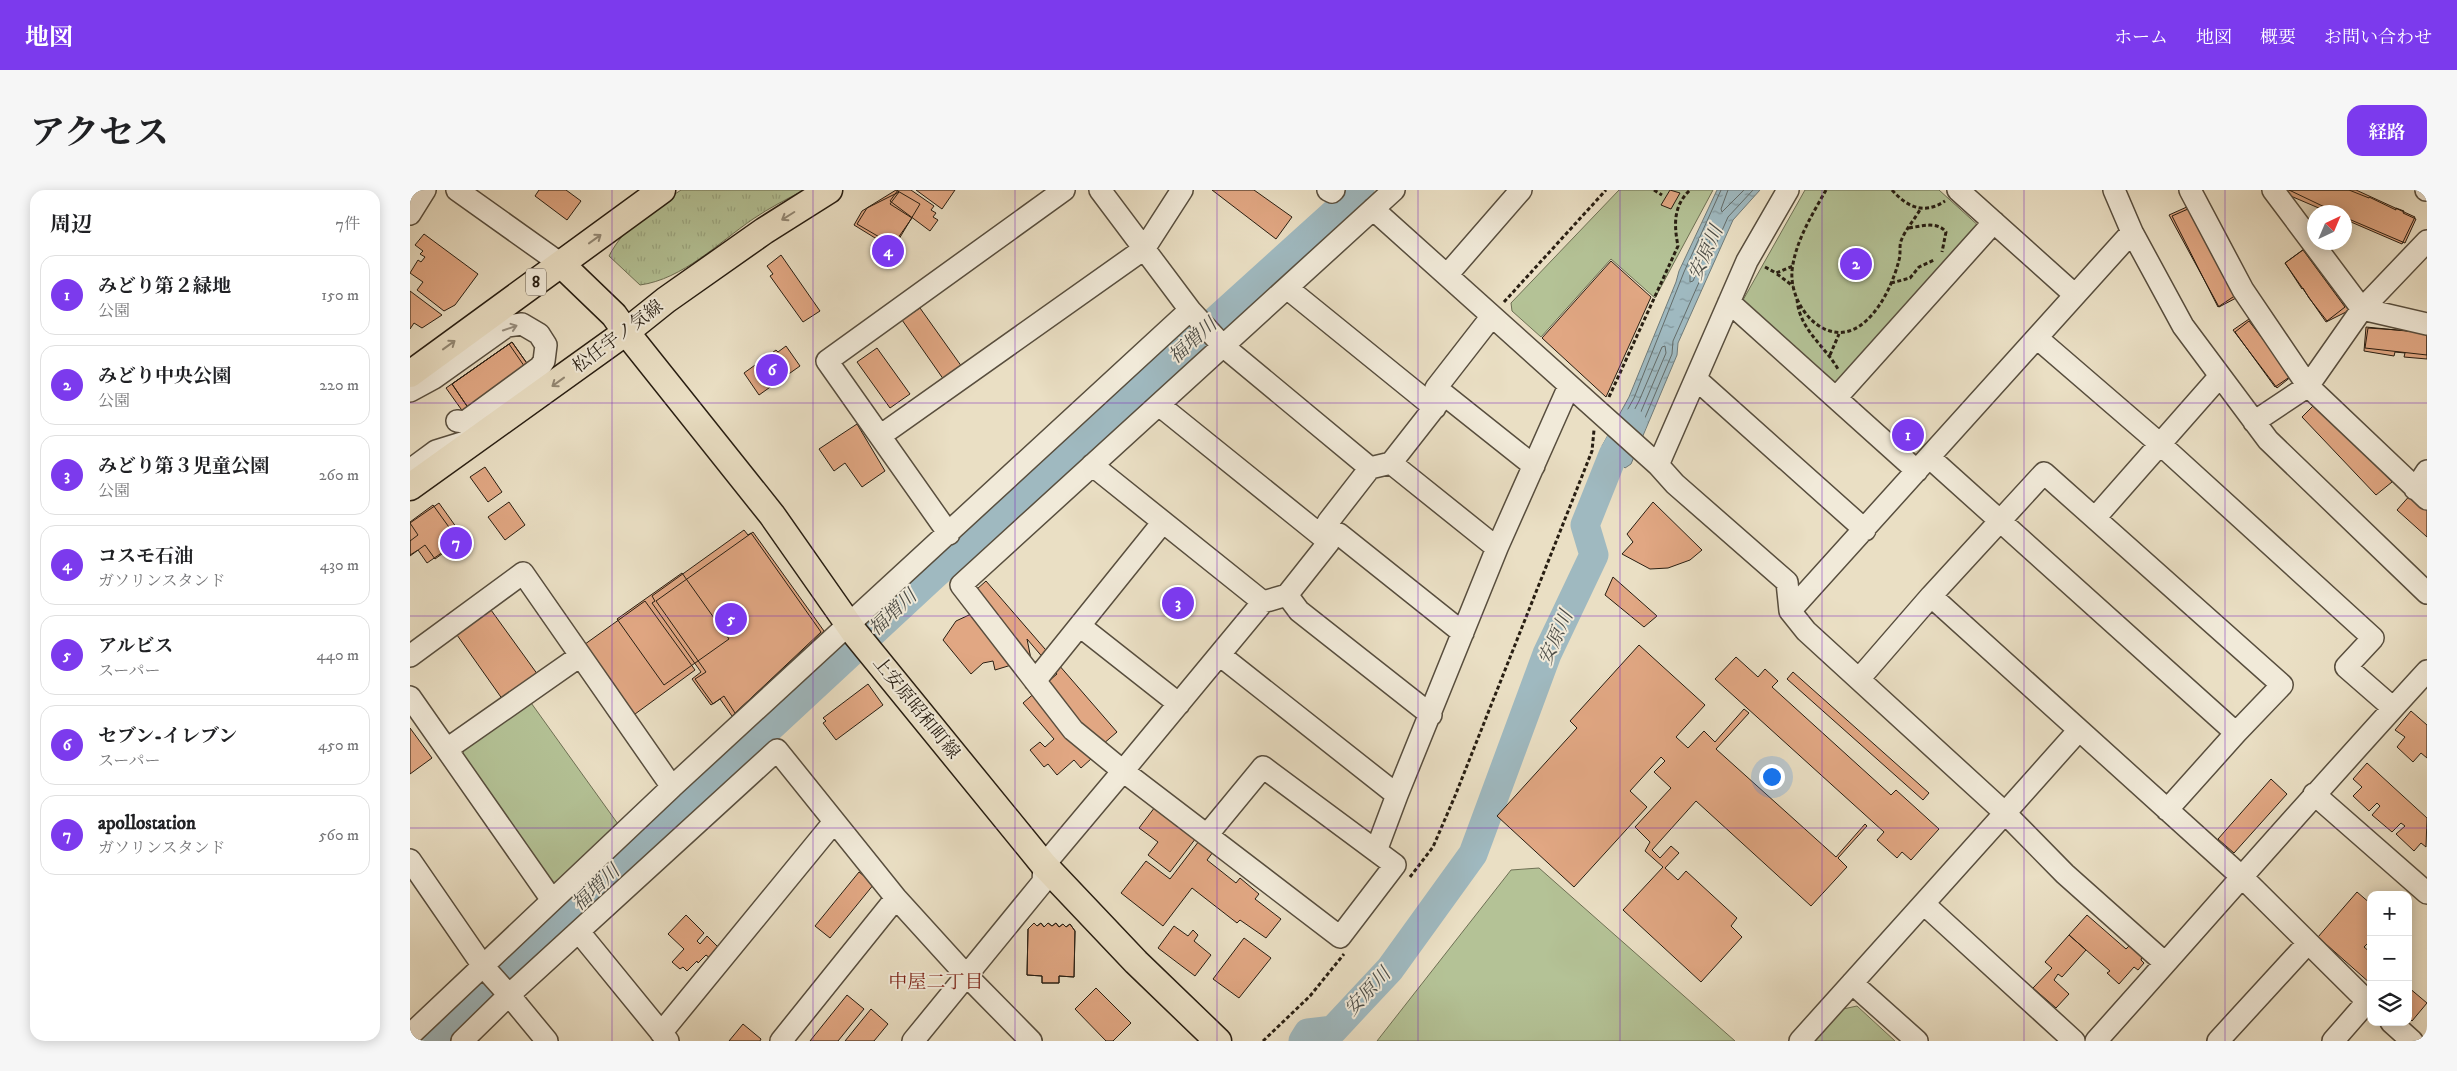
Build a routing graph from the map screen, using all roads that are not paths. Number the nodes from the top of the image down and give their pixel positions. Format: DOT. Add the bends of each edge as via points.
graph roads {
  1 [pos="426,190"];
  2 [pos="457,190"];
  3 [pos="662,190"];
  4 [pos="829,190"];
  5 [pos="1064,190"];
  6 [pos="1100,190"];
  7 [pos="1182,190"];
  8 [pos="1328,190"];
  9 [pos="1334,190"];
  10 [pos="1394,190"];
  11 [pos="1521,190"];
  12 [pos="1788,190"];
  13 [pos="1958,190"];
  14 [pos="2114,190"];
  15 [pos="2190,190"];
  16 [pos="2273,190"];
  17 [pos="483,197"];
  18 [pos="1373,209"];
  19 [pos="410,214"];
  20 [pos="1994,222"];
  21 [pos="2132,232"];
  22 [pos="2427,241"];
  23 [pos="1144,249"];
  24 [pos="561,264"];
  25 [pos="1447,275"];
  26 [pos="1287,288"];
  27 [pos="2075,295"];
  28 [pos="1729,302"];
  29 [pos="2362,309"];
  30 [pos="1194,314"];
  31 [pos="1492,316"];
  32 [pos="2427,324"];
  33 [pos="626,332"];
  34 [pos="2037,338"];
  35 [pos="1219,342"];
  36 [pos="410,374"];
  37 [pos="2220,376"];
  38 [pos="1696,379"];
  39 [pos="1569,386"];
  40 [pos="2308,386"];
  41 [pos="410,391"];
  42 [pos="1843,391"];
  43 [pos="1436,398"];
  44 [pos="1159,404"];
  45 [pos="456,422"];
  46 [pos="2254,422"];
  47 [pos="484,436"];
  48 [pos="880,436"];
  49 [pos="2160,444"];
  50 [pos="1653,461"];
  51 [pos="1391,462"];
  52 [pos="1923,464"];
  53 [pos="1092,465"];
  54 [pos="1534,466"];
  55 [pos="1370,468"];
  56 [pos="410,470"];
  57 [pos="2427,471"];
  58 [pos="410,488"];
  59 [pos="2421,494"];
  60 [pos="2095,518"];
  61 [pos="2000,521"];
  62 [pos="1163,522"];
  63 [pos="1865,530"];
  64 [pos="948,534"];
  65 [pos="1329,536"];
  66 [pos="1497,548"];
  67 [pos="2427,593"];
  68 [pos="1287,595"];
  69 [pos="1930,596"];
  70 [pos="1264,602"];
  71 [pos="1790,611"];
  72 [pos="1080,626"];
  73 [pos="852,629"];
  74 [pos="1463,633"];
  75 [pos="410,656"];
  76 [pos="580,656"];
  77 [pos="1221,656"];
  78 [pos="2427,671"];
  79 [pos="1859,679"];
  80 [pos="1036,681"];
  81 [pos="410,697"];
  82 [pos="1180,704"];
  83 [pos="2393,708"];
  84 [pos="1431,715"];
  85 [pos="2079,730"];
  86 [pos="2236,733"];
  87 [pos="446,749"];
  88 [pos="1123,771"];
  89 [pos="672,787"];
  90 [pos="2314,794"];
  91 [pos="1397,795"];
  92 [pos="2168,810"];
  93 [pos="2005,813"];
  94 [pos="834,822"];
  95 [pos="1207,835"];
  96 [pos="1376,852"];
  97 [pos="410,860"];
  98 [pos="1044,866"];
  99 [pos="2243,878"];
  100 [pos="2427,893"];
  101 [pos="896,898"];
  102 [pos="552,900"];
  103 [pos="1924,904"];
  104 [pos="578,932"];
  105 [pos="2308,943"];
  106 [pos="2165,963"];
  107 [pos="485,968"];
  108 [pos="966,975"];
  109 [pos="1852,983"];
  110 [pos="508,993"];
  111 [pos="2367,1002"];
  112 [pos="2367,1006"];
  113 [pos="2395,1026"];
  114 [pos="412,1029"];
  115 [pos="665,1037"];
  116 [pos="462,1041"];
  117 [pos="547,1041"];
  118 [pos="781,1041"];
  119 [pos="913,1041"];
  120 [pos="1031,1041"];
  121 [pos="1218,1041"];
  122 [pos="1800,1041"];
  123 [pos="1917,1041"];
  124 [pos="2074,1041"];
  125 [pos="2096,1041"];
  126 [pos="2218,1041"];
  127 [pos="2333,1041"];
  128 [pos="2412,1041"];
  1 -- 19 [label="street"];
  2 -- 17 [label="street"];
  24 -- 3 [label="main road, 8, one-way"];
  4 -- 33 [label="main road, 松任宇ノ気線, one-way" via="764,231"];
  5 -- 48 [label="street" via="827,361"];
  6 -- 23 [label="street"];
  7 -- 23 [label="street"];
  8 -- 9 [label="street"];
  10 -- 18 [label="street"];
  11 -- 25 [label="street"];
  12 -- 28 [label="street" via="1749,257"];
  13 -- 20 [label="street"];
  14 -- 21 [label="street"];
  15 -- 40 [label="street" via="2243,290"];
  16 -- 29 [label="street"];
  17 -- 24 [label="street"];
  18 -- 25 [label="street"];
  18 -- 26 [label="street"];
  20 -- 27 [label="street"];
  20 -- 42 [label="street"];
  21 -- 27 [label="street"];
  21 -- 37 [label="street" via="2183,326"];
  22 -- 29 [label="street"];
  23 -- 30 [label="street"];
  23 -- 48 [label="street"];
  24 -- 33 [label="main road, 上安原昭和町線" via="614,315"];
  36 -- 24 [label="main road, 8, one-way"];
  25 -- 31 [label="street"];
  26 -- 35 [label="street"];
  26 -- 43 [label="street"];
  27 -- 34 [label="street"];
  28 -- 38 [label="street"];
  28 -- 42 [label="street"];
  29 -- 32 [label="street"];
  29 -- 40 [label="street"];
  30 -- 35 [label="street"];
  30 -- 64 [label="street"];
  31 -- 39 [label="street"];
  31 -- 43 [label="street"];
  33 -- 47 [label="main road, 松任宇ノ気線, one-way"];
  33 -- 73 [label="main road, 上安原昭和町線" via="772,515"];
  34 -- 49 [label="street"];
  34 -- 52 [label="street"];
  35 -- 44 [label="street"];
  35 -- 55 [label="street"];
  37 -- 46 [label="street"];
  37 -- 49 [label="street"];
  38 -- 50 [label="street"];
  38 -- 63 [label="street"];
  39 -- 50 [label="street"];
  39 -- 54 [label="street"];
  40 -- 46 [label="street"];
  40 -- 59 [label="street"];
  41 -- 45 [label="street, one-way" via="434,378 507,326 522,324 539,334 546,345 540,367 465,422"];
  42 -- 52 [label="street"];
  43 -- 51 [label="street"];
  43 -- 54 [label="street"];
  44 -- 53 [label="street"];
  44 -- 65 [label="street"];
  46 -- 67 [label="street" via="2268,440"];
  47 -- 56 [label="street" via="436,451"];
  47 -- 58 [label="main road, 松任宇ノ気線"];
  48 -- 64 [label="street"];
  49 -- 60 [label="street"];
  49 -- 83 [label="street" via="2373,638 2346,667"];
  50 -- 71 [label="street" via="1787,582"];
  51 -- 55 [label="street"];
  51 -- 66 [label="street"];
  52 -- 61 [label="street"];
  52 -- 63 [label="street"];
  53 -- 62 [label="street"];
  53 -- 80 [label="street" via="961,585"];
  54 -- 66 [label="street"];
  55 -- 65 [label="street" via="1328,522"];
  57 -- 59 [label="street"];
  60 -- 61 [label="street" via="2044,474"];
  60 -- 86 [label="street" via="2282,685"];
  61 -- 69 [label="street"];
  61 -- 86 [label="street"];
  62 -- 70 [label="street"];
  62 -- 72 [label="street"];
  63 -- 71 [label="street"];
  64 -- 73 [label="street"];
  65 -- 68 [label="street"];
  65 -- 74 [label="street" via="1339,534"];
  66 -- 74 [label="street"];
  68 -- 70 [label="street"];
  68 -- 84 [label="street" via="1299,611"];
  69 -- 79 [label="street"];
  69 -- 85 [label="street"];
  70 -- 77 [label="street"];
  71 -- 79 [label="street" via="1806,631"];
  72 -- 80 [label="street"];
  72 -- 82 [label="street"];
  73 -- 89 [label="street"];
  73 -- 98 [label="main road, 上安原昭和町線"];
  74 -- 84 [label="street"];
  75 -- 76 [label="street" via="524,573"];
  76 -- 87 [label="street"];
  76 -- 89 [label="street"];
  77 -- 82 [label="street"];
  77 -- 91 [label="street"];
  78 -- 83 [label="street"];
  79 -- 93 [label="street"];
  80 -- 88 [label="street" via="1073,730"];
  81 -- 87 [label="street"];
  82 -- 88 [label="street"];
  83 -- 90 [label="street"];
  84 -- 91 [label="street"];
  85 -- 92 [label="street"];
  85 -- 93 [label="street"];
  86 -- 92 [label="street"];
  87 -- 102 [label="street"];
  88 -- 95 [label="street"];
  88 -- 98 [label="street"];
  89 -- 102 [label="street"];
  90 -- 99 [label="street"];
  90 -- 100 [label="street"];
  91 -- 96 [label="street"];
  92 -- 99 [label="street"];
  93 -- 103 [label="street"];
  93 -- 106 [label="street" via="2065,874"];
  94 -- 101 [label="street"];
  94 -- 104 [label="street" via="777,750"];
  94 -- 115 [label="street"];
  95 -- 96 [label="street" via="1263,767"];
  95 -- 96 [label="street" via="1340,937 1395,865"];
  97 -- 107 [label="street"];
  98 -- 108 [label="street" via="1043,882"];
  98 -- 121 [label="main road, 上安原昭和町線"];
  99 -- 105 [label="street"];
  99 -- 106 [label="street"];
  101 -- 108 [label="street"];
  101 -- 118 [label="street"];
  102 -- 107 [label="street"];
  103 -- 109 [label="street"];
  103 -- 124 [label="street"];
  104 -- 110 [label="street"];
  104 -- 115 [label="street"];
  105 -- 111 [label="street"];
  105 -- 126 [label="street"];
  106 -- 125 [label="street"];
  107 -- 110 [label="street"];
  107 -- 114 [label="street"];
  108 -- 119 [label="street"];
  108 -- 120 [label="street"];
  109 -- 122 [label="street"];
  109 -- 123 [label="street"];
  110 -- 116 [label="street"];
  110 -- 117 [label="street"];
  112 -- 127 [label="street"];
  113 -- 128 [label="street"];
}
